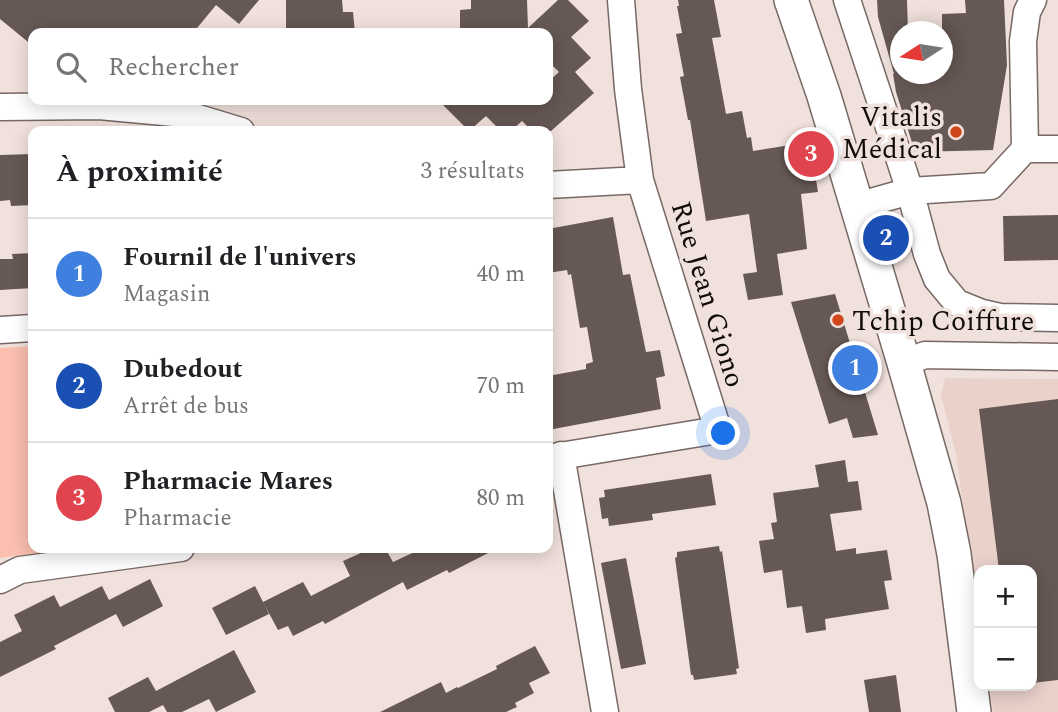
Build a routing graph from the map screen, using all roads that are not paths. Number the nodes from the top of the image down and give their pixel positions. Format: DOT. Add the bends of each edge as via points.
graph roads {
  1 [pos="621,0"];
  2 [pos="791,0"];
  3 [pos="847,0"];
  4 [pos="1033,0"];
  5 [pos="0,107"];
  6 [pos="225,126"];
  7 [pos="1025,149"];
  8 [pos="1058,149"];
  9 [pos="640,180"];
  10 [pos="553,185"];
  11 [pos="910,191"];
  12 [pos="856,206"];
  13 [pos="1058,318"];
  14 [pos="28,328"];
  15 [pos="0,330"];
  16 [pos="1058,357"];
  17 [pos="904,363"];
  18 [pos="555,456"];
  19 [pos="143,553"];
  20 [pos="0,580"];
  21 [pos="605,712"];
  22 [pos="974,712"];
  1 -- 9 [label="street"];
  2 -- 12 [label="main road"];
  3 -- 11 [label="street"];
  4 -- 7 [label="street" via="1023,41"];
  5 -- 6 [label="street" via="99,106 173,112"];
  7 -- 8 [label="street"];
  7 -- 11 [label="street" via="991,186"];
  9 -- 10 [label="street, Rue Jean Giono"];
  9 -- 18 [label="street, Rue Jean Giono" via="718,430"];
  11 -- 12 [label="street"];
  11 -- 13 [label="street" via="937,279 957,303 1000,317"];
  12 -- 17 [label="main road"];
  14 -- 15 [label="street"];
  16 -- 17 [label="street" via="925,355"];
  17 -- 22 [label="main road" via="944,503"];
  18 -- 21 [label="street"];
  19 -- 20 [label="street" via="20,569"];
}
